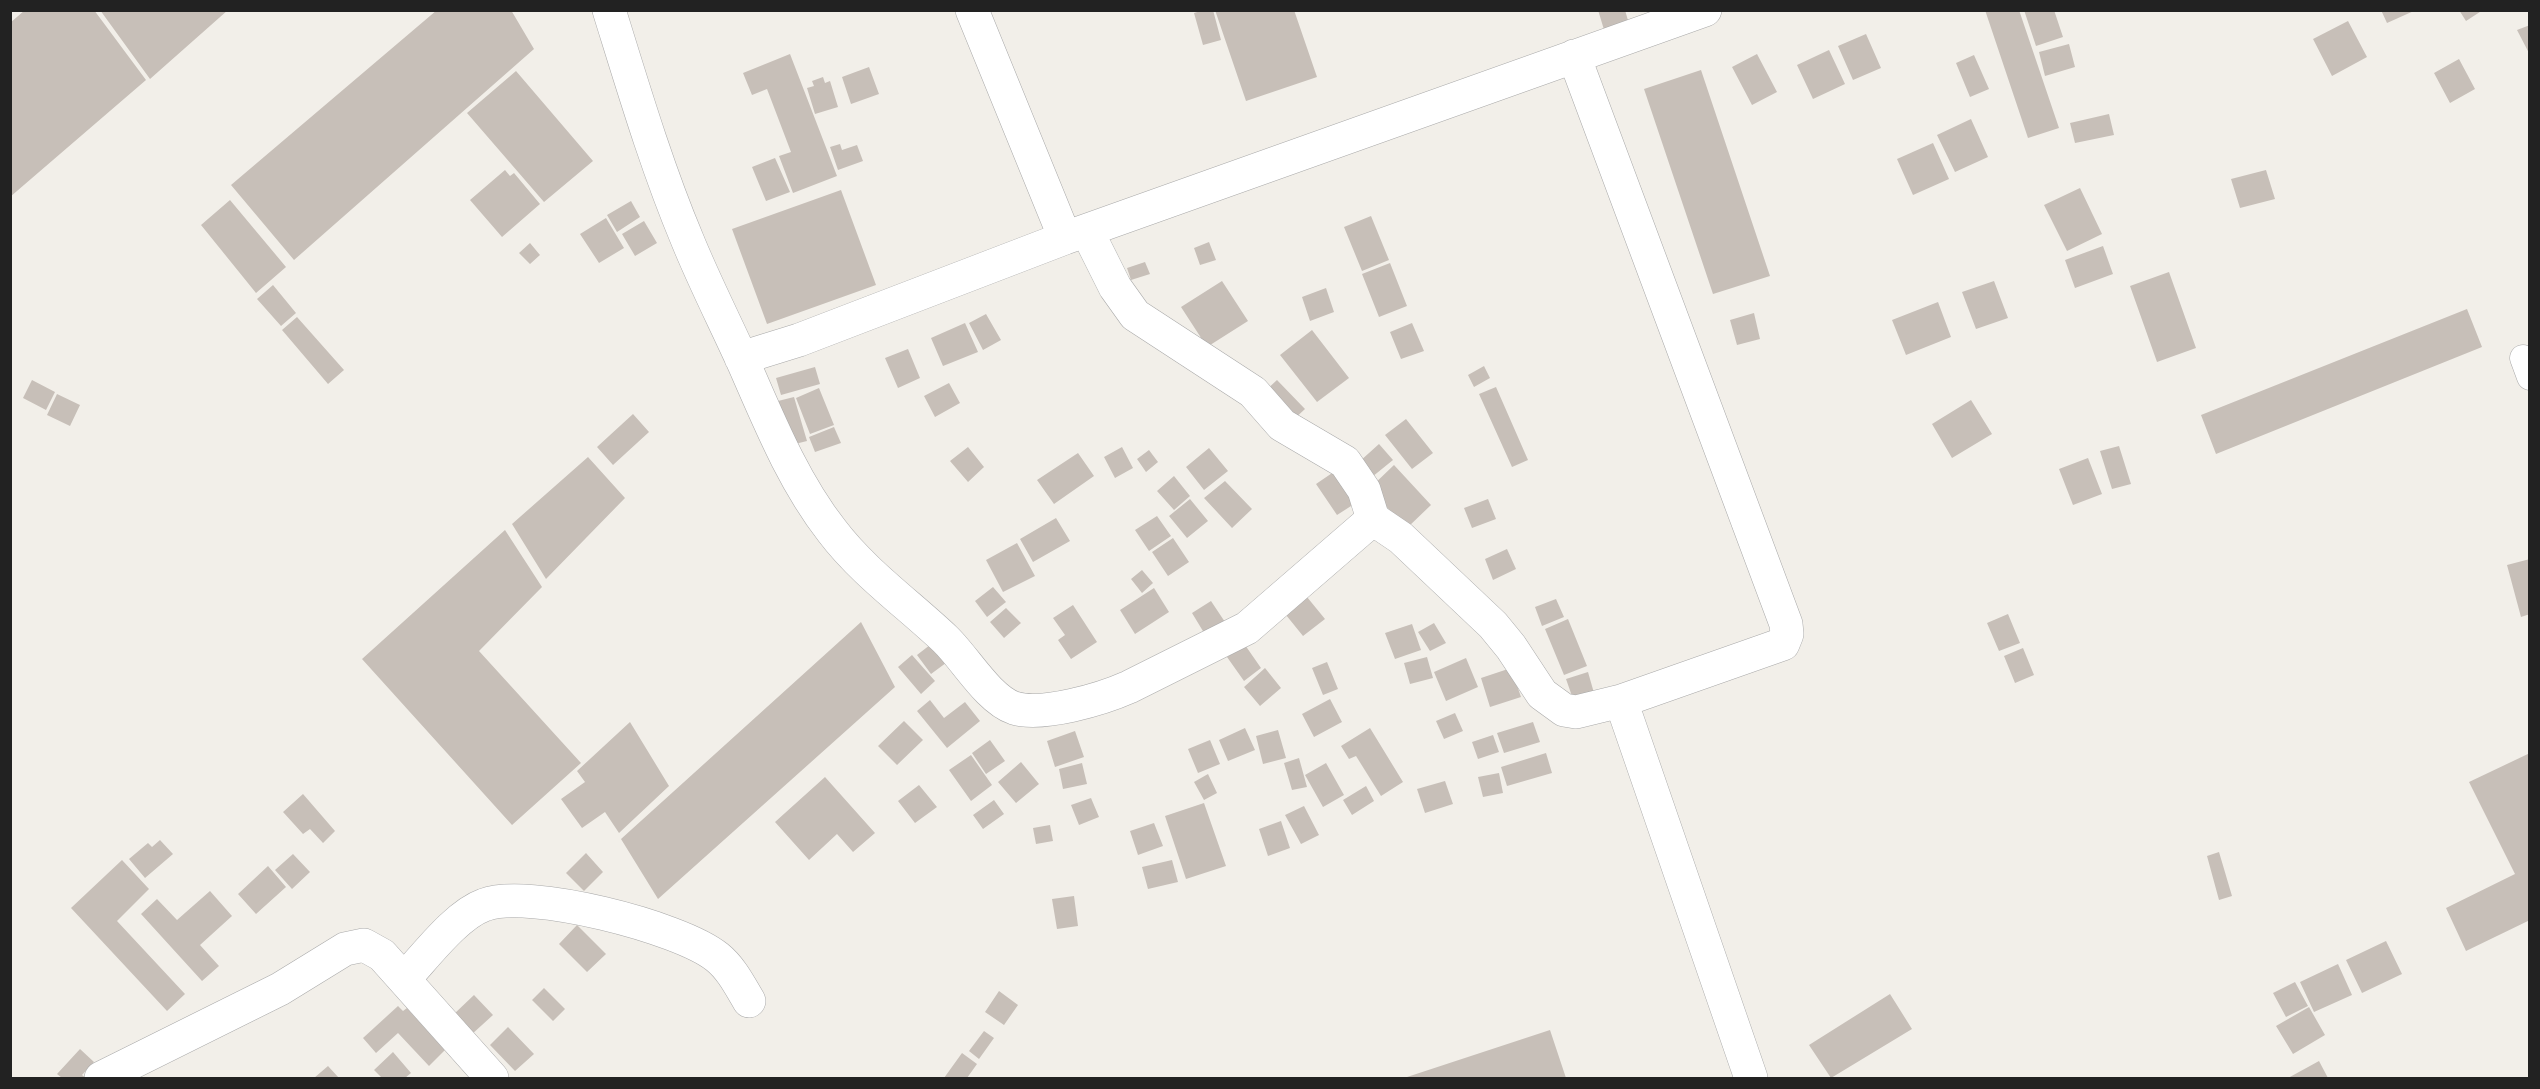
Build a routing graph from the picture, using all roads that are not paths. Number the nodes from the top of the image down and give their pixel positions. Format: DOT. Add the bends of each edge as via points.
graph roads {
  1 [pos="609,10"];
  2 [pos="972,10"];
  3 [pos="1705,10"];
  4 [pos="1574,56"];
  5 [pos="1076,234"];
  6 [pos="741,357"];
  7 [pos="1373,519"];
  8 [pos="1622,701"];
  9 [pos="404,979"];
  10 [pos="749,1001"];
  11 [pos="101,1078"];
  12 [pos="492,1078"];
  13 [pos="1751,1078"];
  1 -- 6 [label="street" via="651,145"];
  2 -- 5 [label="street"];
  3 -- 4 [label="street"];
  4 -- 5 [label="street"];
  4 -- 8 [label="street" via="1787,634 1783,644"];
  5 -- 6 [label="street" via="799,340"];
  5 -- 7 [label="street" via="1135,315 1252,392 1282,425 1345,462 1364,490"];
  6 -- 7 [label="street" via="783,450 833,532 952,645 999,701 1021,710 1039,711 1112,694 1246,628"];
  7 -- 8 [label="street" via="1401,538 1493,625 1542,694 1554,704 1576,712"];
  8 -- 13 [label="street"];
  9 -- 10 [label="street" via="470,912 509,899 598,914 690,941 718,957"];
  9 -- 11 [label="street" via="375,950 364,945 345,949 280,989"];
  9 -- 12 [label="street"];
}
